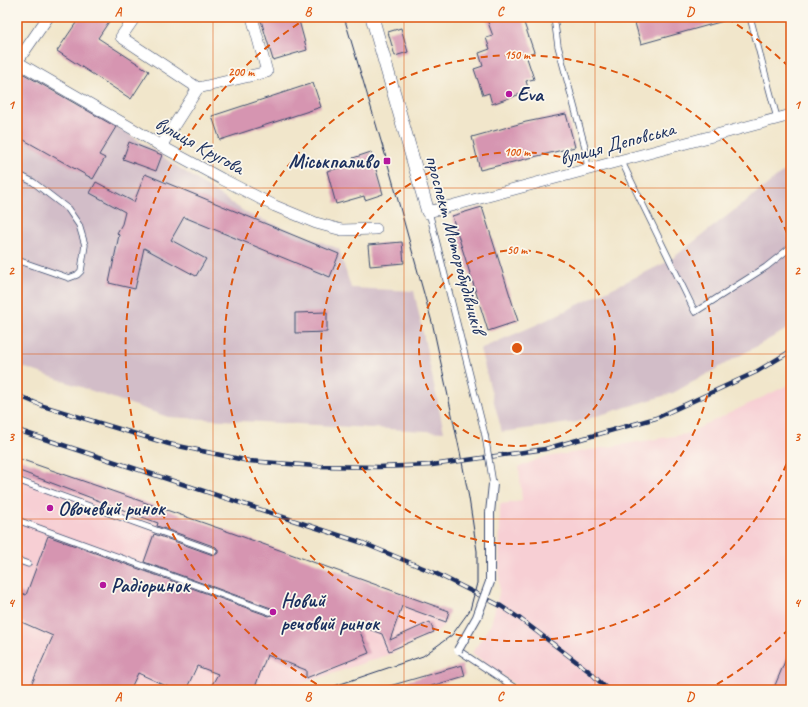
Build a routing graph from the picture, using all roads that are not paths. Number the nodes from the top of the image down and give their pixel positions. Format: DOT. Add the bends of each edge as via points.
graph roads {
  1 [pos="48,17"];
  2 [pos="135,17"];
  3 [pos="252,17"];
  4 [pos="372,17"];
  5 [pos="554,17"];
  6 [pos="750,17"];
  7 [pos="17,62"];
  8 [pos="198,88"];
  9 [pos="791,115"];
  10 [pos="778,118"];
  11 [pos="161,146"];
  12 [pos="622,160"];
  13 [pos="588,170"];
  14 [pos="17,174"];
  15 [pos="428,212"];
  16 [pos="376,228"];
  17 [pos="791,247"];
  18 [pos="17,260"];
  19 [pos="17,480"];
  20 [pos="493,484"];
  21 [pos="17,520"];
  22 [pos="214,551"];
  23 [pos="17,560"];
  24 [pos="28,564"];
  25 [pos="270,612"];
  26 [pos="458,650"];
  27 [pos="518,690"];
  1 -- 7 [label="street"];
  2 -- 8 [label="street" via="121,37"];
  3 -- 8 [label="street" via="267,72"];
  4 -- 15 [label="street, проспект Моторобудівників"];
  5 -- 13 [label="lane" via="558,46 585,147"];
  6 -- 10 [label="lane"];
  7 -- 11 [label="street, вулиця Кругова"];
  8 -- 11 [label="street"];
  9 -- 10 [label="street, вулиця Деповська"];
  10 -- 12 [label="street, вулиця Деповська"];
  11 -- 16 [label="street, вулиця Кругова" via="262,199 316,223 342,230"];
  12 -- 13 [label="street, вулиця Деповська"];
  12 -- 17 [label="lane" via="695,312 766,267"];
  13 -- 15 [label="street, вулиця Деповська"];
  14 -- 18 [label="lane" via="33,182 68,209 79,225 85,245 81,271 69,278"];
  15 -- 20 [label="lane, проспект Моторобудівників, bridge" via="485,435"];
  19 -- 22 [label="lane"];
  20 -- 26 [label="street, bridge" via="490,513 490,582 477,617"];
  21 -- 25 [label="lane"];
  23 -- 24 [label="lane"];
  26 -- 27 [label="lane"];
}
